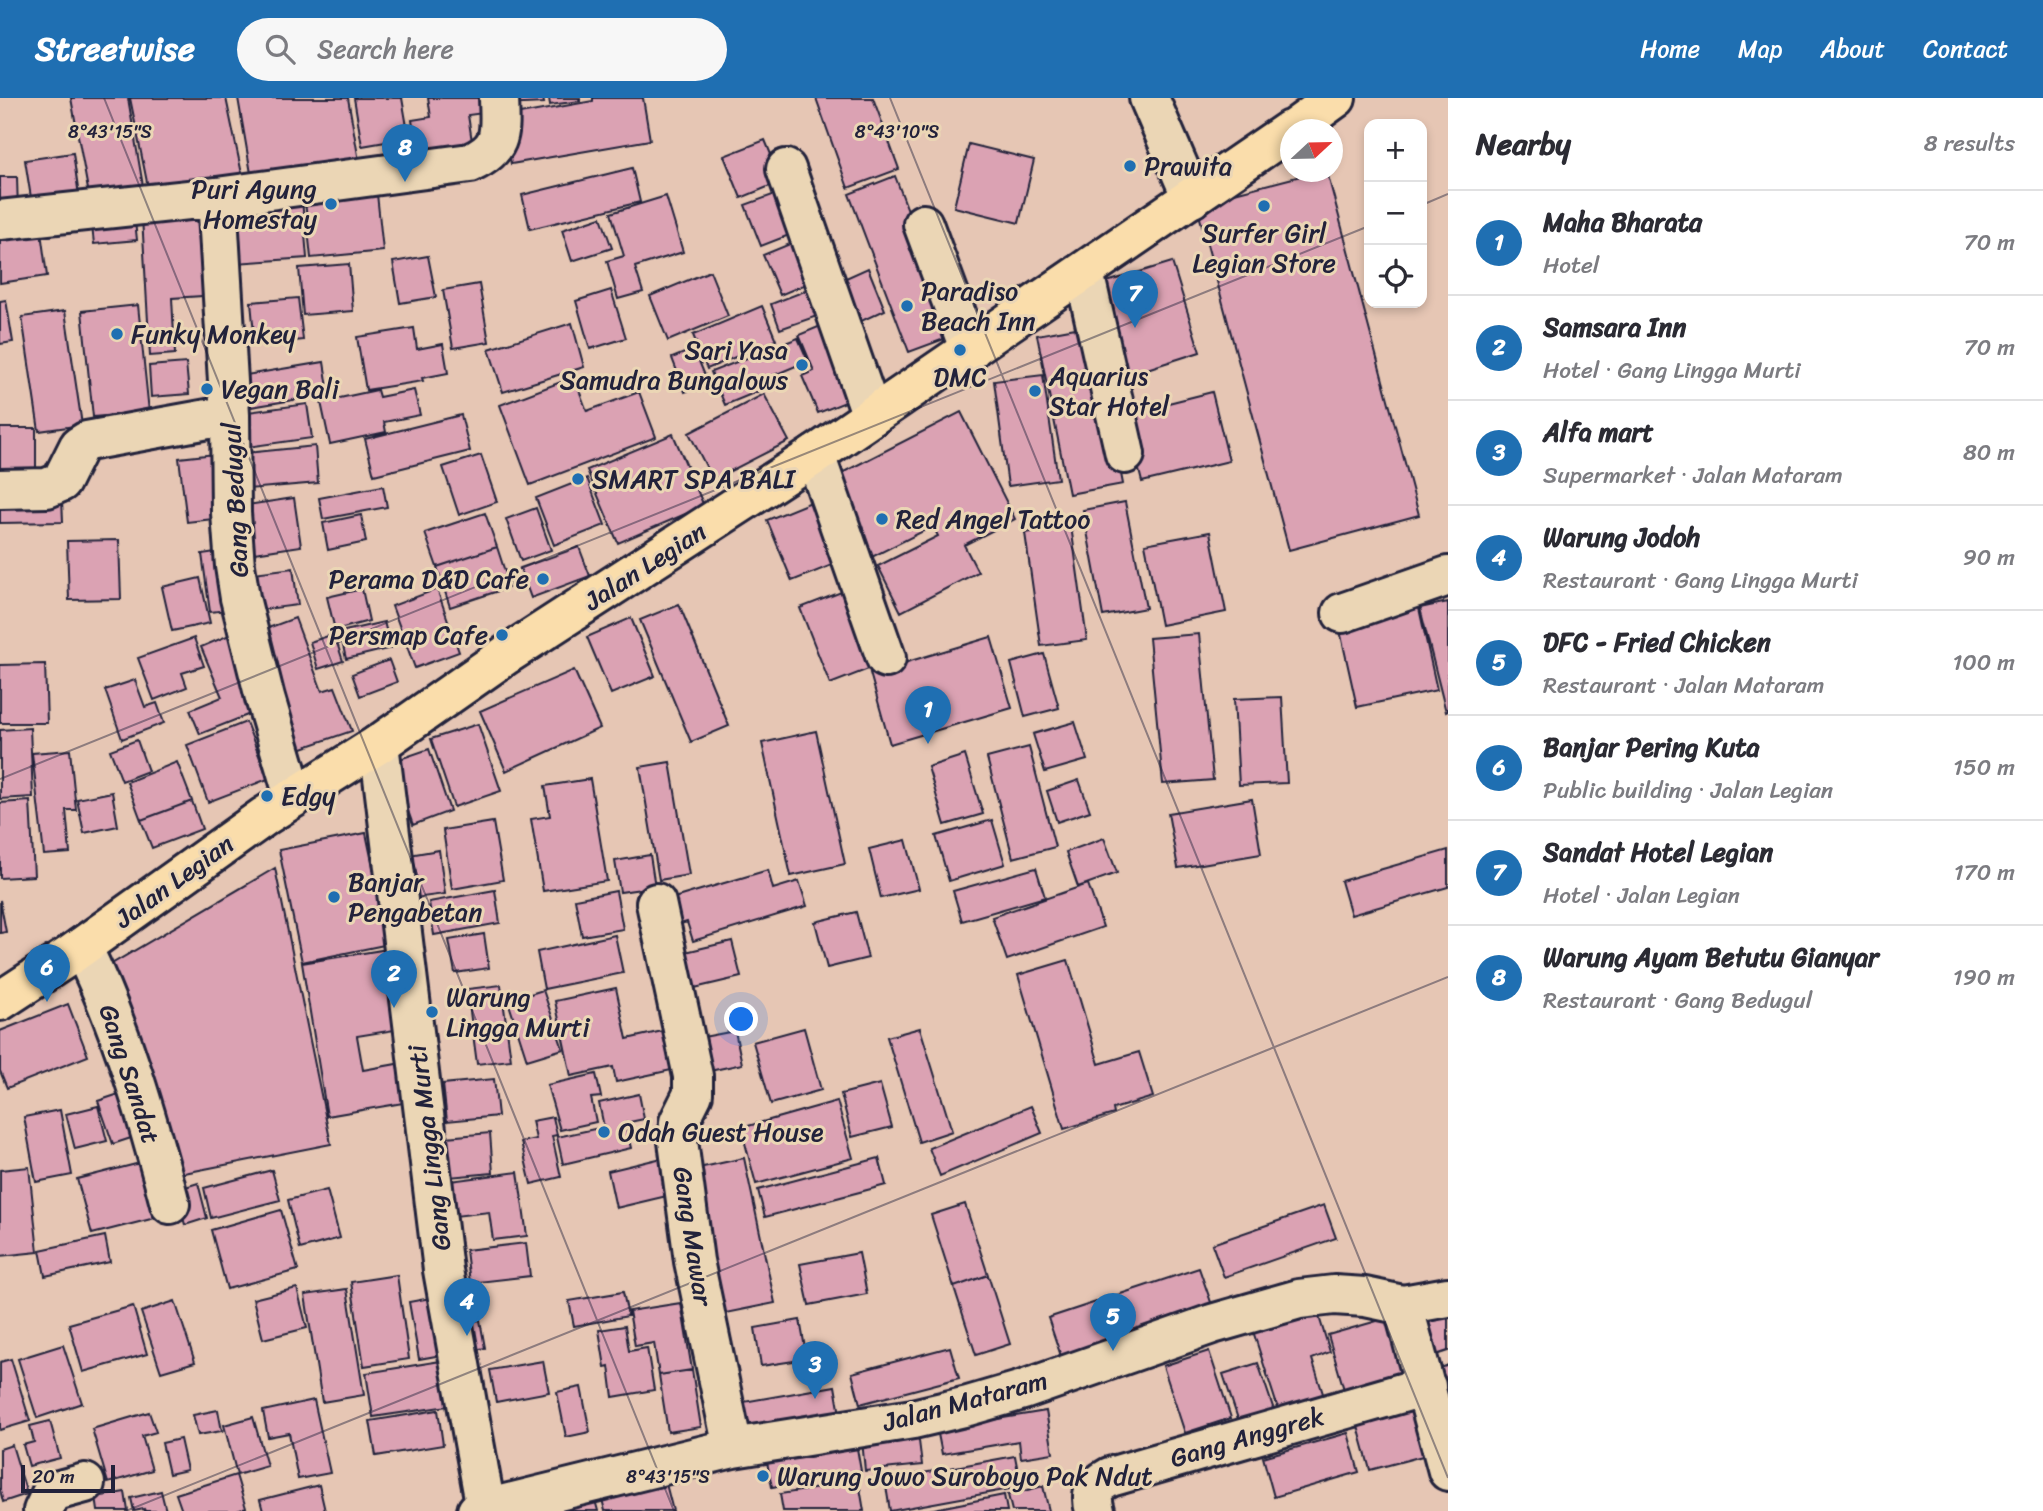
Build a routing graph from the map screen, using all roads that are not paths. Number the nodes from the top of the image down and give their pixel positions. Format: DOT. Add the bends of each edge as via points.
graph roads {
  1 [pos="499,98"];
  2 [pos="1149,98"];
  3 [pos="1336,98"];
  4 [pos="1306,119"];
  5 [pos="1280,138"];
  6 [pos="786,170"];
  7 [pos="217,197"];
  8 [pos="1192,198"];
  9 [pos="0,220"];
  10 [pos="923,224"];
  11 [pos="1084,272"];
  12 [pos="970,351"];
  13 [pos="230,415"];
  14 [pos="872,416"];
  15 [pos="1125,454"];
  16 [pos="815,455"];
  17 [pos="0,489"];
  18 [pos="1448,576"];
  19 [pos="1342,612"];
  20 [pos="886,658"];
  21 [pos="379,744"];
  22 [pos="295,797"];
  23 [pos="656,903"];
  24 [pos="82,947"];
  25 [pos="0,1001"];
  26 [pos="170,1205"];
  27 [pos="1448,1297"];
  28 [pos="1403,1305"];
  29 [pos="1426,1386"];
  30 [pos="733,1448"];
  31 [pos="1448,1471"];
  32 [pos="85,1483"];
  33 [pos="494,1509"];
  34 [pos="43,1511"];
  35 [pos="1095,1511"];
  1 -- 7 [label="street" via="500,135 495,147 470,163"];
  2 -- 8 [label="street"];
  3 -- 4 [label="main road, Jalan Legian"];
  5 -- 8 [label="main road, Jalan Legian"];
  6 -- 14 [label="street"];
  7 -- 9 [label="street"];
  7 -- 13 [label="street, Gang Bedugul"];
  8 -- 11 [label="main road, Jalan Legian"];
  10 -- 12 [label="street"];
  11 -- 12 [label="main road, Jalan Legian"];
  11 -- 15 [label="street"];
  12 -- 14 [label="main road, Jalan Legian"];
  13 -- 17 [label="street" via="86,441 61,482 47,488"];
  13 -- 22 [label="street, Gang Bedugul" via="231,513 239,587"];
  14 -- 16 [label="main road, Jalan Legian"];
  16 -- 20 [label="street"];
  16 -- 21 [label="main road, Jalan Legian" via="506,655"];
  18 -- 19 [label="street"];
  21 -- 22 [label="main road, Jalan Legian"];
  21 -- 33 [label="street, Gang Lingga Murti" via="443,1270"];
  22 -- 24 [label="main road, Jalan Legian"];
  23 -- 30 [label="street, Gang Mawar" via="693,1076 693,1094 679,1122 678,1141 694,1261"];
  24 -- 25 [label="main road, Jalan Legian"];
  24 -- 26 [label="street, Gang Sandat" via="118,1028"];
  27 -- 28 [label="street, Jalan Mataram"];
  28 -- 29 [label="street"];
  28 -- 30 [label="street, Jalan Mataram" via="1344,1295 1299,1299 968,1406"];
  29 -- 31 [label="street"];
  29 -- 35 [label="street, Gang Anggrek" via="1110,1477 1094,1488"];
  30 -- 33 [label="street, Jalan Mataram"];
  32 -- 34 [label="street" via="52,1492"];
}
